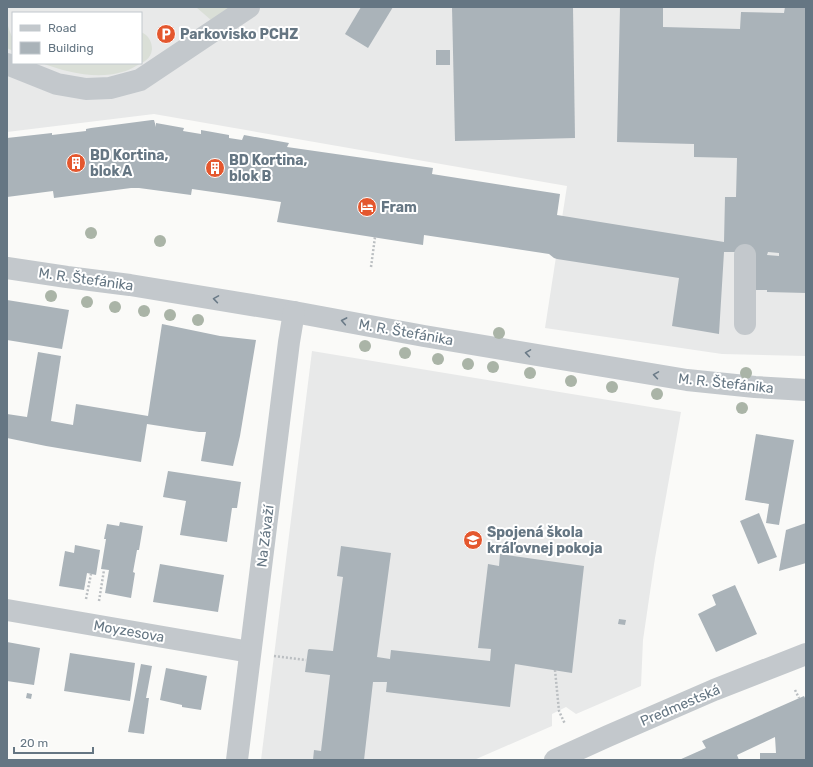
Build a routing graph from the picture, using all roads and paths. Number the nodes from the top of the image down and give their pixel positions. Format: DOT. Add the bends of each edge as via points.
graph roads {
  1 [pos="249,7"];
  2 [pos="7,64"];
  3 [pos="375,237"];
  4 [pos="745,255"];
  5 [pos="371,266"];
  6 [pos="7,268"];
  7 [pos="294,312"];
  8 [pos="745,324"];
  9 [pos="806,390"];
  10 [pos="104,570"];
  11 [pos="91,574"];
  12 [pos="86,599"];
  13 [pos="99,601"];
  14 [pos="7,610"];
  15 [pos="260,654"];
  16 [pos="806,654"];
  17 [pos="306,660"];
  18 [pos="555,670"];
  19 [pos="795,690"];
  20 [pos="799,698"];
  21 [pos="565,724"];
  22 [pos="237,760"];
  23 [pos="555,760"];
  1 -- 2 [label="street" via="140,80 110,88 86,89 57,84"];
  3 -- 5 [label="path"];
  4 -- 8 [label="street"];
  7 -- 6 [label="street, M. R. Štefánika, one-way"];
  9 -- 7 [label="street, M. R. Štefánika, one-way" via="687,380"];
  7 -- 15 [label="street, Na Závaží" via="289,342"];
  10 -- 13 [label="path"];
  11 -- 12 [label="path"];
  14 -- 15 [label="street, Moyzesova"];
  15 -- 17 [label="path"];
  15 -- 22 [label="street, Na Závaží"];
  16 -- 23 [label="street, Predmestská" via="714,690"];
  18 -- 21 [label="path" via="559,710"];
  19 -- 20 [label="path"];
}
